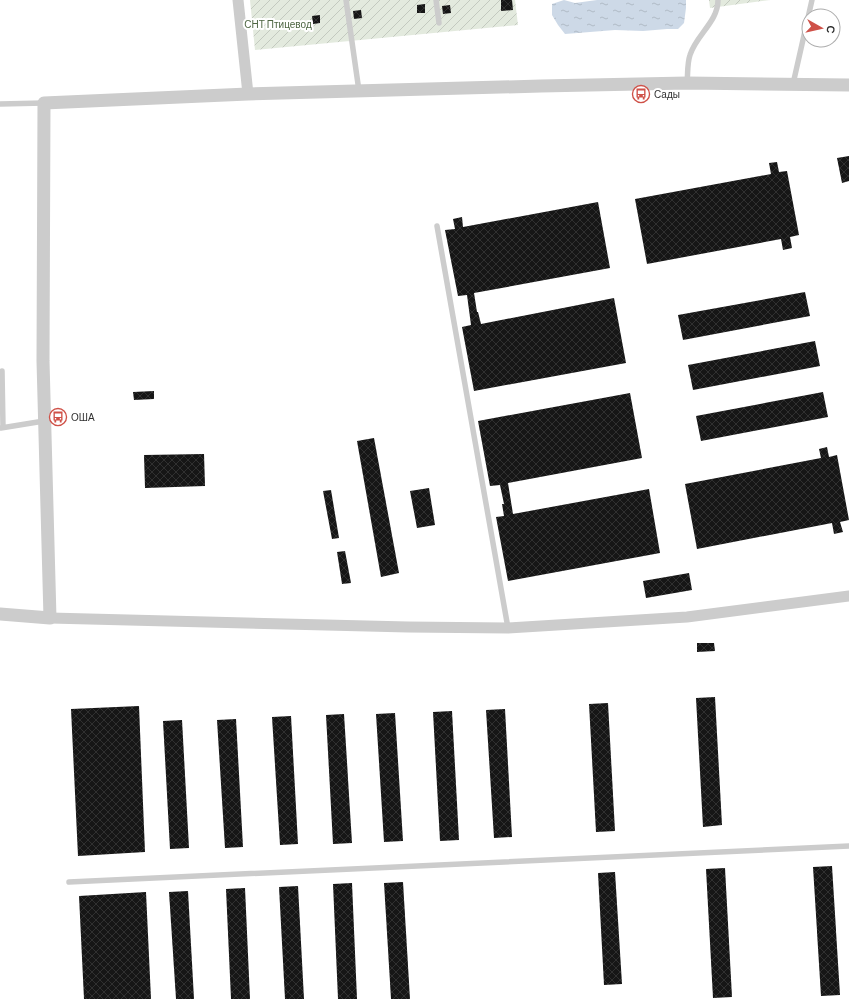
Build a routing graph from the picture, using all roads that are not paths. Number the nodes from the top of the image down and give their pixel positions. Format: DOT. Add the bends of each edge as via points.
graph roads {
  1 [pos="238,0"];
  2 [pos="346,0"];
  3 [pos="436,0"];
  4 [pos="718,0"];
  5 [pos="812,0"];
  6 [pos="439,23"];
  7 [pos="687,83"];
  8 [pos="792,84"];
  9 [pos="849,85"];
  10 [pos="358,91"];
  11 [pos="248,94"];
  12 [pos="44,103"];
  13 [pos="0,104"];
  14 [pos="437,226"];
  15 [pos="2,371"];
  16 [pos="44,421"];
  17 [pos="2,428"];
  18 [pos="849,596"];
  19 [pos="0,614"];
  20 [pos="50,618"];
  21 [pos="508,628"];
  22 [pos="849,846"];
  23 [pos="69,882"];
  1 -- 11 [label="street"];
  2 -- 10 [label="lane"];
  3 -- 6 [label="lane"];
  4 -- 7 [label="lane" via="715,16 690,55"];
  5 -- 8 [label="lane"];
  7 -- 8 [label="street"];
  7 -- 10 [label="street"];
  8 -- 9 [label="street"];
  10 -- 11 [label="street"];
  11 -- 12 [label="street"];
  12 -- 13 [label="lane"];
  12 -- 16 [label="street"];
  14 -- 21 [label="lane"];
  15 -- 17 [label="lane"];
  16 -- 17 [label="lane"];
  16 -- 20 [label="street"];
  18 -- 21 [label="street" via="687,617"];
  19 -- 20 [label="street"];
  20 -- 21 [label="street"];
  22 -- 23 [label="lane"];
}
